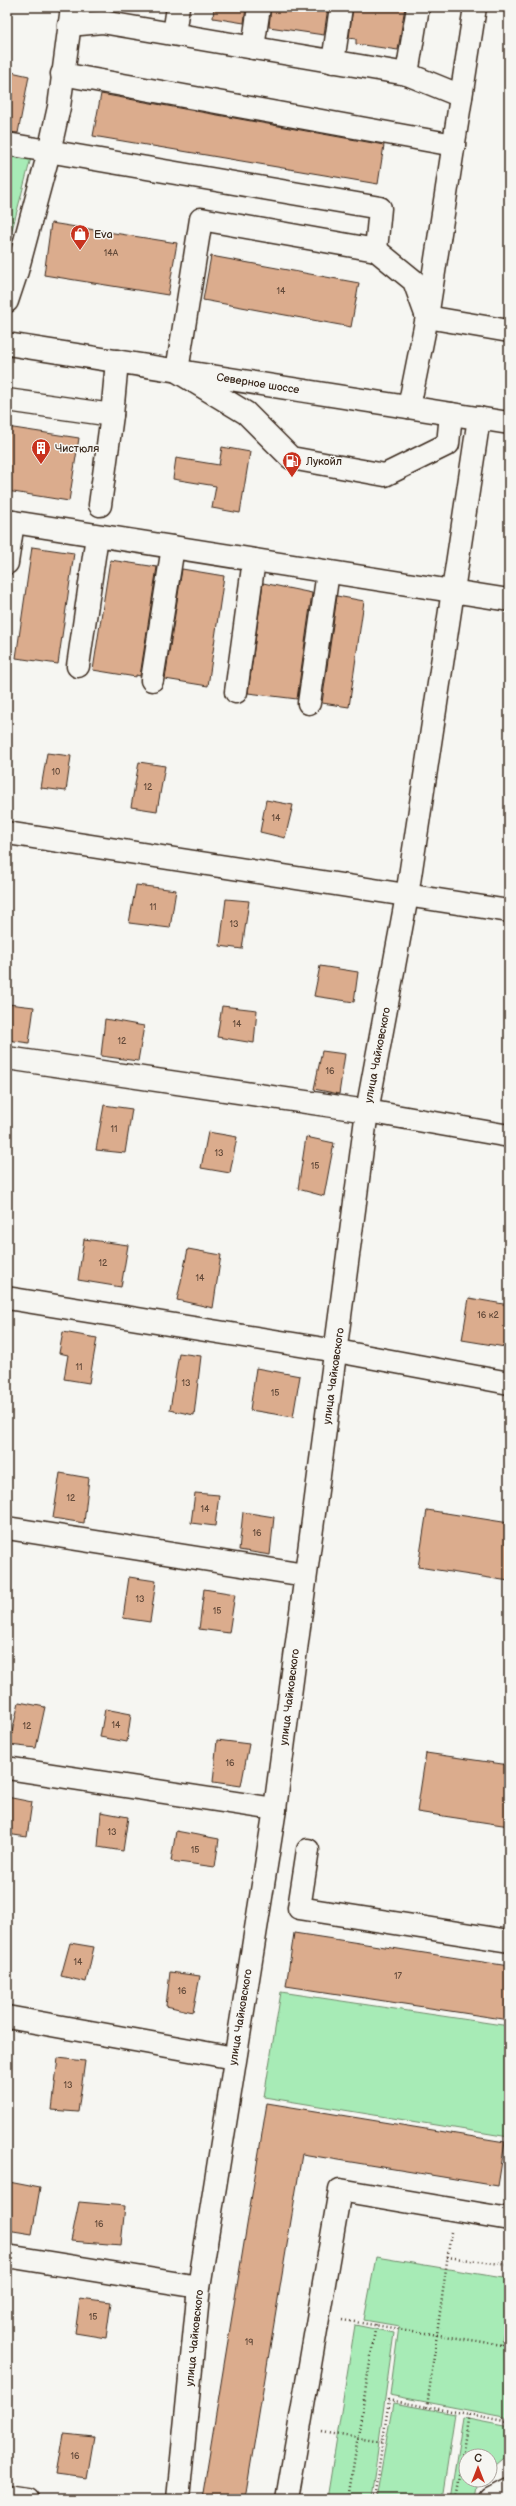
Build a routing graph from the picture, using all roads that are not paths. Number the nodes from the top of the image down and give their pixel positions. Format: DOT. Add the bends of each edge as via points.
graph roads {
  1 [pos="178,7"];
  2 [pos="259,7"];
  3 [pos="341,7"];
  4 [pos="418,7"];
  5 [pos="475,7"];
  6 [pos="71,16"];
  7 [pos="174,34"];
  8 [pos="253,48"];
  9 [pos="333,62"];
  10 [pos="62,74"];
  11 [pos="407,74"];
  12 [pos="461,96"];
  13 [pos="7,144"];
  14 [pos="454,145"];
  15 [pos="49,152"];
  16 [pos="376,250"];
  17 [pos="7,301"];
  18 [pos="427,317"];
  19 [pos="509,331"];
  20 [pos="7,344"];
  21 [pos="117,361"];
  22 [pos="177,371"];
  23 [pos="7,400"];
  24 [pos="409,407"];
  25 [pos="451,414"];
  26 [pos="112,415"];
  27 [pos="480,418"];
  28 [pos="508,419"];
  29 [pos="100,505"];
  30 [pos="10,521"];
  31 [pos="97,536"];
  32 [pos="173,547"];
  33 [pos="254,560"];
  34 [pos="7,563"];
  35 [pos="328,572"];
  36 [pos="454,592"];
  37 [pos="509,600"];
  38 [pos="78,666"];
  39 [pos="152,680"];
  40 [pos="236,692"];
  41 [pos="309,704"];
  42 [pos="7,833"];
  43 [pos="407,896"];
  44 [pos="509,911"];
  45 [pos="7,1058"];
  46 [pos="367,1112"];
  47 [pos="509,1136"];
  48 [pos="7,1298"];
  49 [pos="337,1351"];
  50 [pos="509,1383"];
  51 [pos="7,1528"];
  52 [pos="305,1575"];
  53 [pos="7,1768"];
  54 [pos="275,1809"];
  55 [pos="308,1850"];
  56 [pos="509,1941"];
  57 [pos="7,2017"];
  58 [pos="234,2058"];
  59 [pos="509,2219"];
  60 [pos="7,2256"];
  61 [pos="199,2287"];
  62 [pos="509,2490"];
  63 [pos="7,2496"];
  64 [pos="27,2499"];
  65 [pos="178,2499"];
  66 [pos="287,2499"];
  67 [pos="492,2499"];
  1 -- 7 [label="street"];
  2 -- 8 [label="street"];
  3 -- 9 [label="street"];
  4 -- 11 [label="street"];
  5 -- 12 [label="street"];
  6 -- 7 [label="street"];
  6 -- 10 [label="street"];
  7 -- 8 [label="street"];
  8 -- 9 [label="street"];
  9 -- 11 [label="street"];
  10 -- 14 [label="street"];
  10 -- 15 [label="street" via="59,107"];
  11 -- 12 [label="street"];
  12 -- 14 [label="street"];
  13 -- 15 [label="street"];
  14 -- 18 [label="street"];
  15 -- 16 [label="street" via="380,208"];
  15 -- 17 [label="street" via="18,271"];
  16 -- 18 [label="street" via="414,281"];
  16 -- 22 [label="street" via="201,219"];
  18 -- 19 [label="street"];
  18 -- 24 [label="street"];
  20 -- 21 [label="street, Северное шоссе"];
  21 -- 22 [label="street, Северное шоссе"];
  21 -- 26 [label="street"];
  22 -- 24 [label="street, Северное шоссе"];
  22 -- 25 [label="street" via="246,413 291,458 385,475 448,444"];
  23 -- 26 [label="street"];
  24 -- 25 [label="street, Северное шоссе"];
  25 -- 27 [label="street, Северное шоссе"];
  26 -- 29 [label="street"];
  27 -- 28 [label="street, Северное шоссе"];
  27 -- 36 [label="street, улица Чайковского"];
  30 -- 31 [label="street"];
  30 -- 34 [label="street"];
  31 -- 32 [label="street"];
  31 -- 38 [label="street"];
  32 -- 33 [label="street"];
  32 -- 39 [label="street"];
  33 -- 35 [label="street"];
  33 -- 40 [label="street"];
  35 -- 36 [label="street"];
  35 -- 41 [label="street"];
  36 -- 37 [label="street"];
  36 -- 43 [label="street, улица Чайковского"];
  42 -- 43 [label="street"];
  43 -- 44 [label="street"];
  43 -- 46 [label="street, улица Чайковского"];
  45 -- 46 [label="street"];
  46 -- 47 [label="street"];
  46 -- 49 [label="street, улица Чайковского"];
  48 -- 49 [label="street"];
  49 -- 50 [label="street"];
  49 -- 52 [label="street, улица Чайковского"];
  51 -- 52 [label="street"];
  52 -- 54 [label="street, улица Чайковского"];
  53 -- 54 [label="street"];
  54 -- 58 [label="street, улица Чайковского"];
  55 -- 56 [label="street" via="299,1908"];
  57 -- 58 [label="street"];
  58 -- 61 [label="street, улица Чайковского"];
  59 -- 66 [label="street" via="340,2190"];
  60 -- 61 [label="street"];
  61 -- 65 [label="street, улица Чайковского"];
  62 -- 67 [label="street"];
  63 -- 64 [label="street"];
}
